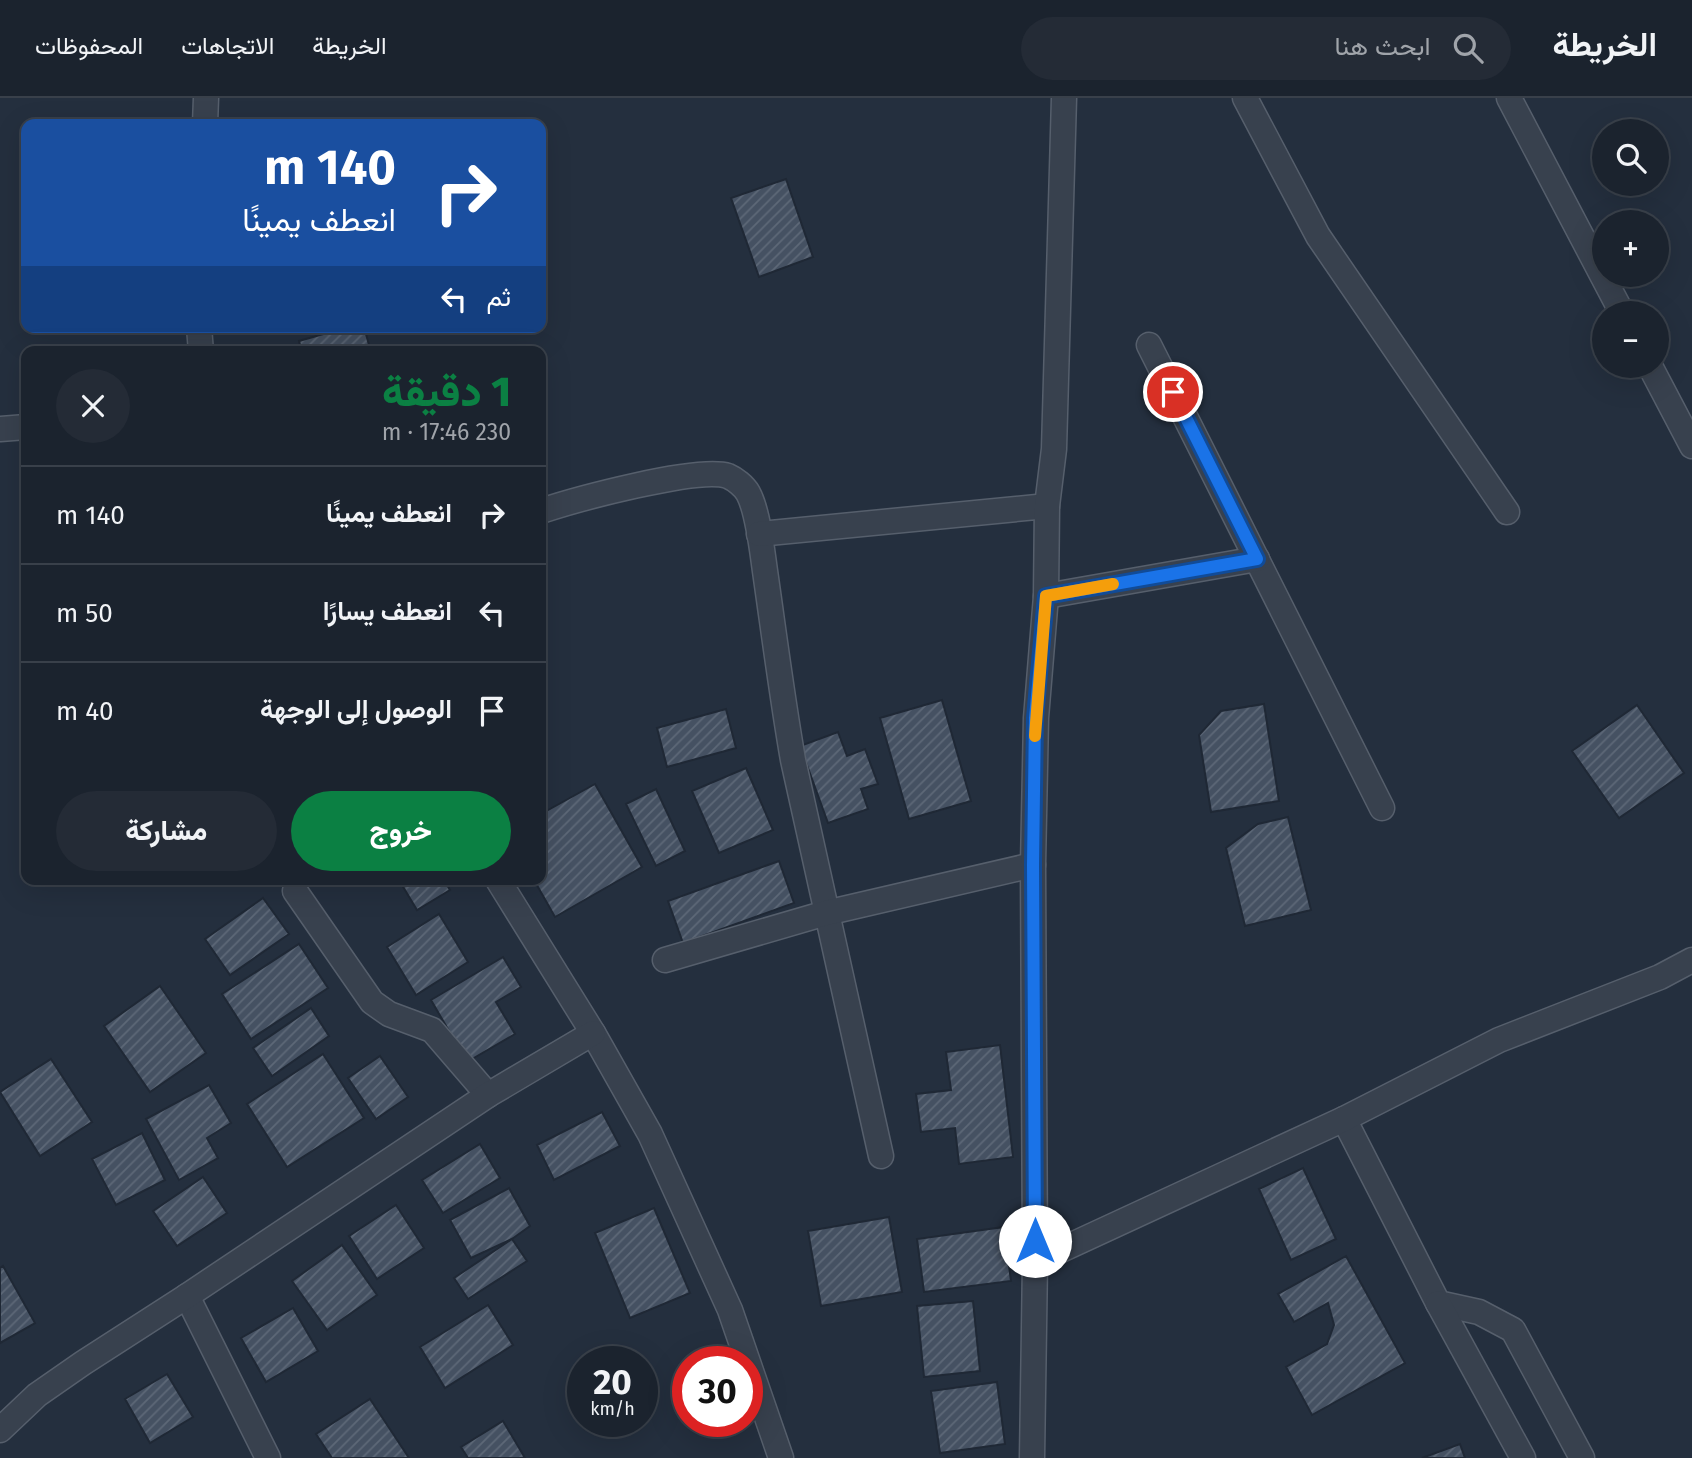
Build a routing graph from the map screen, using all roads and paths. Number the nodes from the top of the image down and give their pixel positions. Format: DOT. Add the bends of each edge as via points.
graph roads {
  1 [pos="206,98"];
  2 [pos="1064,98"];
  3 [pos="1245,98"];
  4 [pos="1508,98"];
  5 [pos="205,119"];
  6 [pos="1616,301"];
  7 [pos="1149,345"];
  8 [pos="1656,378"];
  9 [pos="21,427"];
  10 [pos="0,429"];
  11 [pos="1692,446"];
  12 [pos="1047,506"];
  13 [pos="546,510"];
  14 [pos="1507,512"];
  15 [pos="759,534"];
  16 [pos="1257,559"];
  17 [pos="1046,596"];
  18 [pos="1381,808"];
  19 [pos="1033,865"];
  20 [pos="501,885"];
  21 [pos="295,891"];
  22 [pos="826,913"];
  23 [pos="665,960"];
  24 [pos="1692,960"];
  25 [pos="593,1033"];
  26 [pos="488,1096"];
  27 [pos="1344,1119"];
  28 [pos="881,1156"];
  29 [pos="1035,1262"];
  30 [pos="187,1296"];
  31 [pos="1438,1303"];
  32 [pos="0,1430"];
  33 [pos="268,1458"];
  34 [pos="780,1458"];
  35 [pos="1032,1458"];
  36 [pos="1523,1458"];
  37 [pos="1582,1458"];
  1 -- 5 [label="street"];
  2 -- 12 [label="street" via="1054,449"];
  3 -- 14 [label="street" via="1318,236"];
  4 -- 6 [label="street"];
  7 -- 16 [label="street"];
  8 -- 11 [label="street"];
  9 -- 10 [label="street"];
  12 -- 15 [label="street"];
  12 -- 17 [label="street"];
  13 -- 15 [label="street" via="574,500 711,474 728,476 749,494"];
  15 -- 22 [label="street" via="782,699"];
  16 -- 17 [label="street"];
  16 -- 18 [label="street"];
  17 -- 19 [label="street" via="1035,718"];
  19 -- 22 [label="street"];
  19 -- 29 [label="street"];
  20 -- 25 [label="street"];
  21 -- 26 [label="street" via="372,1002 389,1014 432,1030"];
  22 -- 23 [label="street"];
  22 -- 28 [label="street"];
  24 -- 27 [label="street" via="1499,1040"];
  25 -- 26 [label="street"];
  25 -- 34 [label="street" via="650,1134 730,1310"];
  26 -- 30 [label="street"];
  27 -- 29 [label="street"];
  27 -- 31 [label="street"];
  29 -- 35 [label="street"];
  30 -- 32 [label="street" via="37,1395"];
  30 -- 33 [label="street"];
  31 -- 36 [label="street"];
  31 -- 37 [label="street" via="1479,1312 1513,1330"];
}
